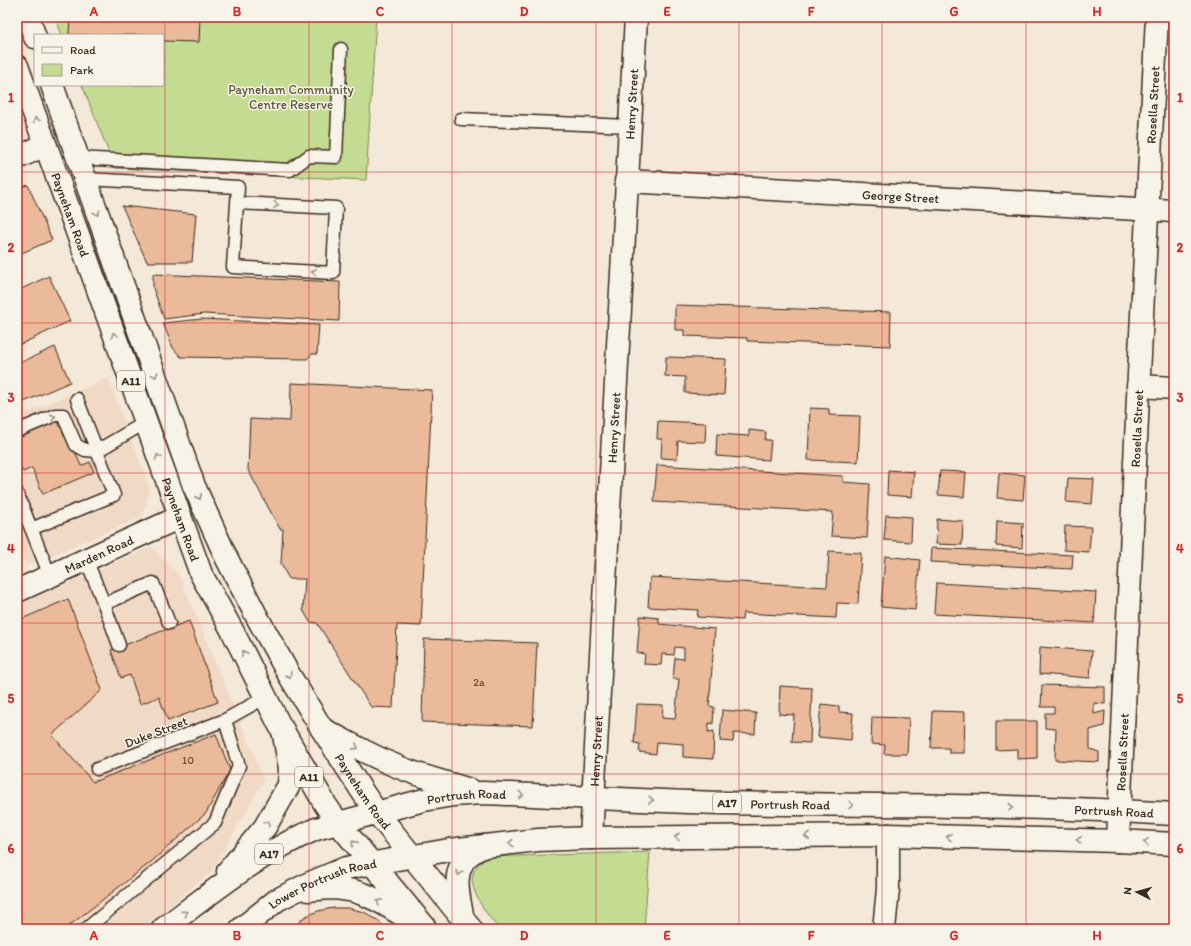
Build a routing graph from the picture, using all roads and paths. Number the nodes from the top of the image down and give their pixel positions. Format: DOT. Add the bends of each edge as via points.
graph roads {
  1 [pos="28,17"];
  2 [pos="636,17"];
  3 [pos="1157,17"];
  4 [pos="34,34"];
  5 [pos="341,49"];
  6 [pos="17,66"];
  7 [pos="52,86"];
  8 [pos="461,119"];
  9 [pos="629,126"];
  10 [pos="45,145"];
  11 [pos="17,158"];
  12 [pos="78,158"];
  13 [pos="85,179"];
  14 [pos="626,181"];
  15 [pos="237,203"];
  16 [pos="1147,210"];
  17 [pos="1174,211"];
  18 [pos="1138,386"];
  19 [pos="1174,388"];
  20 [pos="77,398"];
  21 [pos="146,422"];
  22 [pos="17,431"];
  23 [pos="97,451"];
  24 [pos="17,493"];
  25 [pos="180,517"];
  26 [pos="31,529"];
  27 [pos="86,559"];
  28 [pos="50,576"];
  29 [pos="17,591"];
  30 [pos="104,604"];
  31 [pos="169,623"];
  32 [pos="119,644"];
  33 [pos="266,697"];
  34 [pos="225,720"];
  35 [pos="322,729"];
  36 [pos="283,730"];
  37 [pos="97,770"];
  38 [pos="482,793"];
  39 [pos="593,797"];
  40 [pos="1119,810"];
  41 [pos="377,813"];
  42 [pos="1174,814"];
  43 [pos="338,823"];
  44 [pos="888,835"];
  45 [pos="591,838"];
  46 [pos="1118,841"];
  47 [pos="1174,844"];
  48 [pos="484,846"];
  49 [pos="412,856"];
  50 [pos="371,864"];
  51 [pos="295,891"];
  52 [pos="206,896"];
  53 [pos="467,925"];
  54 [pos="86,929"];
  55 [pos="163,929"];
  56 [pos="240,929"];
  57 [pos="425,929"];
  58 [pos="884,929"];
  1 -- 4 [label="main road"];
  2 -- 9 [label="main road, Henry Street"];
  3 -- 16 [label="main road, Rosella Street"];
  5 -- 12 [label="lane" via="336,157 309,156 290,170"];
  10 -- 6 [label="main road, Payneham Road / A11, one-way"];
  7 -- 12 [label="main road, Payneham Road / A11"];
  8 -- 9 [label="lane"];
  9 -- 14 [label="main road, Henry Street"];
  10 -- 11 [label="main road"];
  21 -- 10 [label="main road, Payneham Road / A11, one-way"];
  12 -- 13 [label="main road, Payneham Road / A11"];
  13 -- 15 [label="lane" via="238,187"];
  13 -- 35 [label="main road, Payneham Road / A11, one-way" via="194,486 256,615"];
  14 -- 16 [label="main road, George Street"];
  14 -- 39 [label="main road, Henry Street"];
  15 -- 15 [label="lane, one-way" via="336,208 333,273 233,267"];
  16 -- 17 [label="main road, George Street"];
  16 -- 18 [label="main road, Rosella Street"];
  18 -- 19 [label="main road"];
  18 -- 40 [label="main road, Rosella Street"];
  20 -- 23 [label="lane"];
  21 -- 23 [label="lane"];
  25 -- 21 [label="main road, Payneham Road / A11, one-way"];
  22 -- 23 [label="lane, one-way" via="55,415 63,415 76,445 85,450"];
  23 -- 26 [label="lane" via="114,495"];
  24 -- 26 [label="lane"];
  25 -- 27 [label="main road, Marden Road"];
  33 -- 25 [label="main road, Payneham Road / A11, one-way" via="201,574"];
  26 -- 28 [label="lane"];
  27 -- 28 [label="main road, Marden Road"];
  27 -- 30 [label="lane"];
  28 -- 29 [label="main road, Marden Road"];
  30 -- 31 [label="lane" via="153,582"];
  30 -- 32 [label="lane"];
  33 -- 34 [label="lane, Duke Street"];
  33 -- 36 [label="main road, Payneham Road / A11"];
  34 -- 37 [label="lane, Duke Street"];
  34 -- 54 [label="lane" via="239,766 215,823"];
  35 -- 38 [label="main road, one-way" via="395,766"];
  35 -- 41 [label="main road, Payneham Road / A11"];
  36 -- 43 [label="main road, Payneham Road / A11"];
  52 -- 36 [label="main road, one-way" via="265,827 285,794 289,785 290,768"];
  38 -- 39 [label="main road, Portrush Road / A17, one-way"];
  38 -- 41 [label="main road, Portrush Road / A17" via="424,800"];
  39 -- 40 [label="main road, Portrush Road / A17, one-way" via="724,803"];
  39 -- 45 [label="main road, Henry Street"];
  40 -- 42 [label="main road, Portrush Road / A17"];
  40 -- 46 [label="main road, Rosella Street"];
  41 -- 43 [label="main road, Portrush Road / A17"];
  41 -- 49 [label="main road, Payneham Road / A11"];
  50 -- 43 [label="main road, Payneham Road / A11, one-way"];
  43 -- 52 [label="main road, A17" via="316,829 286,843"];
  44 -- 45 [label="main road, one-way"];
  46 -- 44 [label="main road, one-way"];
  44 -- 58 [label="main road" via="888,889"];
  45 -- 48 [label="main road, one-way"];
  47 -- 46 [label="main road, one-way"];
  48 -- 49 [label="main road"];
  48 -- 53 [label="main road, one-way" via="467,857 459,869 458,893"];
  49 -- 50 [label="main road, Lower Portrush Road"];
  49 -- 53 [label="main road, Payneham Road / A11"];
  50 -- 51 [label="main road, Lower Portrush Road" via="346,868"];
  50 -- 57 [label="main road, Payneham Road / A11"];
  51 -- 56 [label="main road, Lower Portrush Road" via="277,900"];
  57 -- 51 [label="main road, one-way" via="374,899 355,891 332,888"];
  55 -- 52 [label="main road, A17, one-way"];
}
